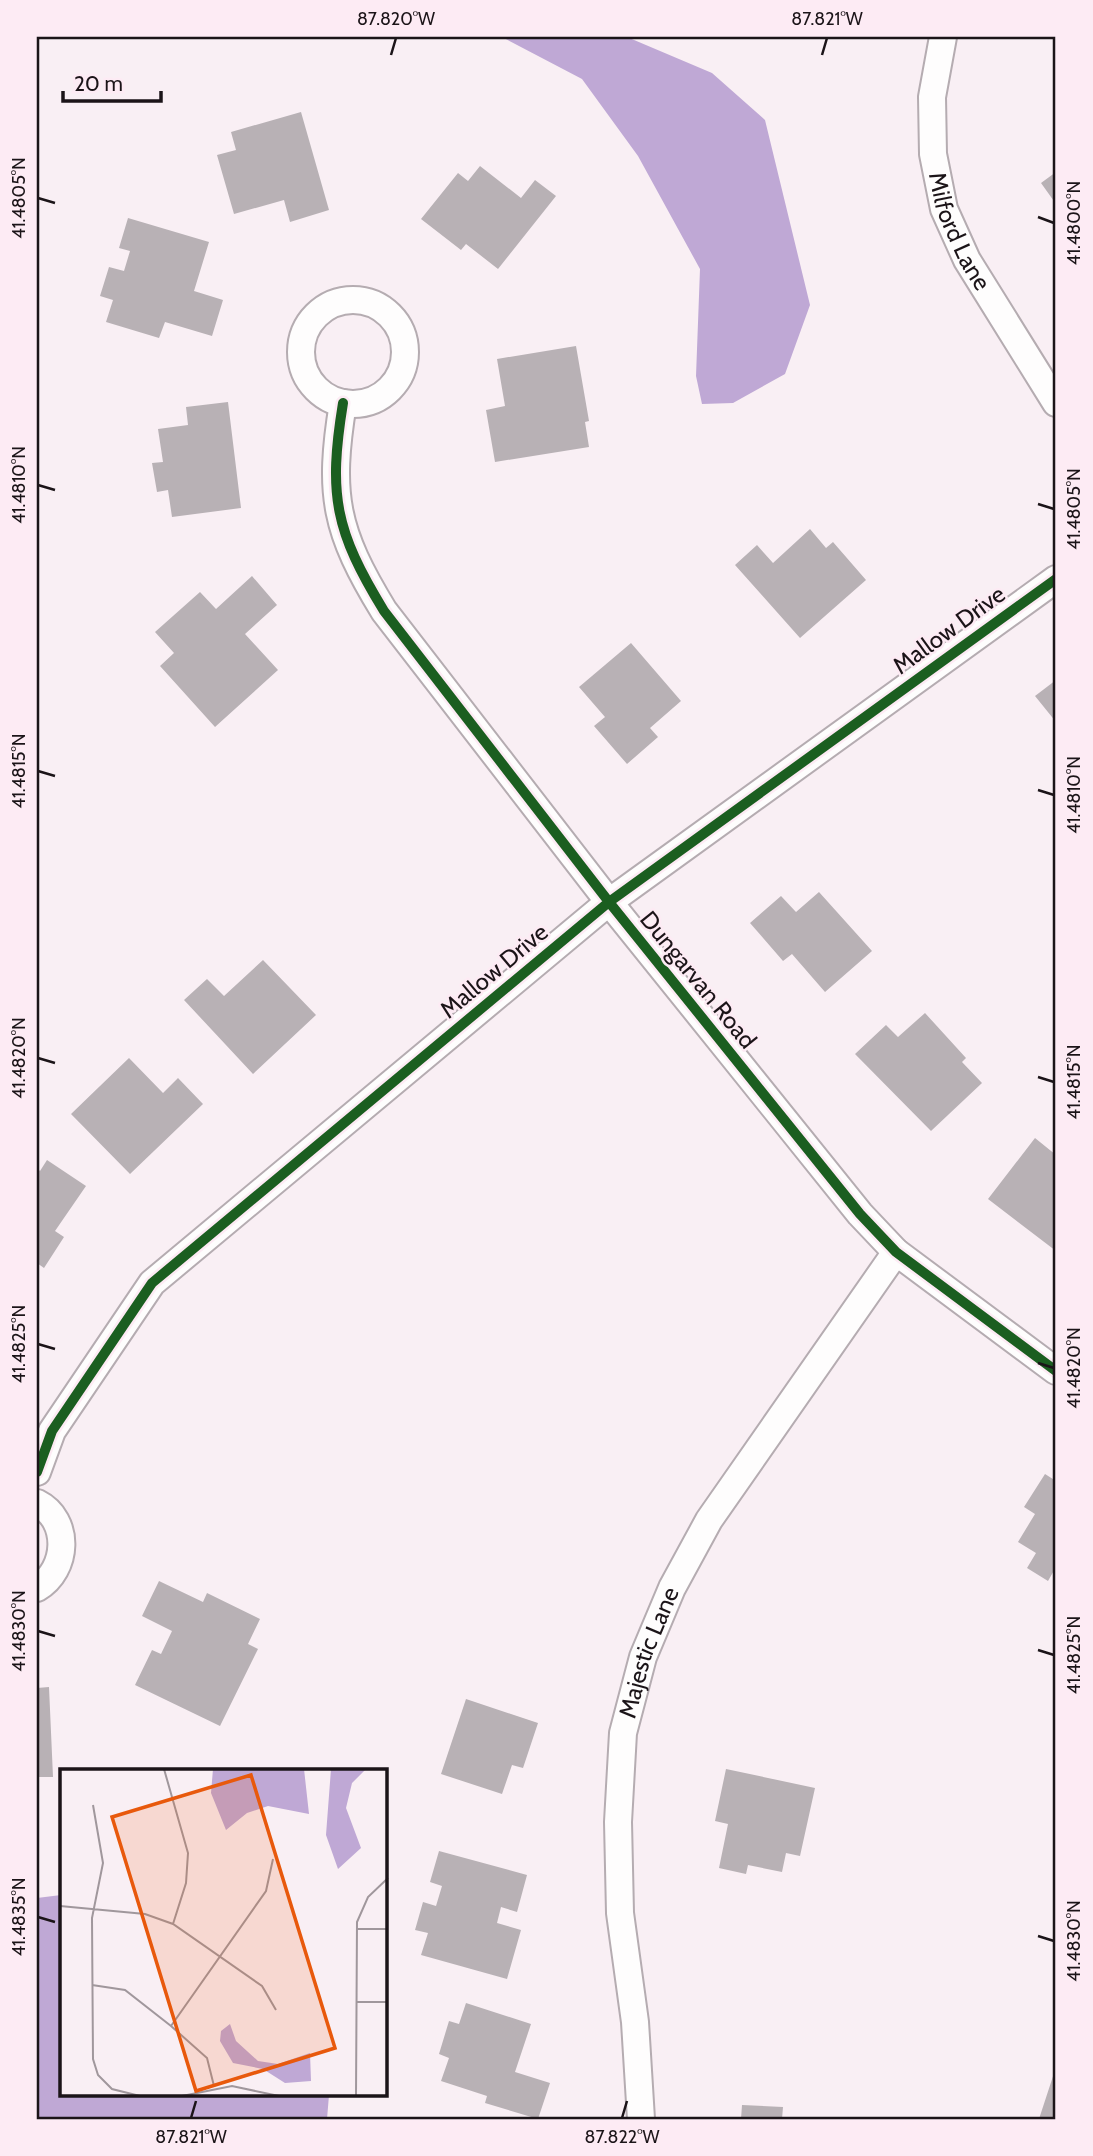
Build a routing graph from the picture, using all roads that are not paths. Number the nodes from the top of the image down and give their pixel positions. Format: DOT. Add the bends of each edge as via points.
graph roads {
  1 [pos="943,37"];
  2 [pos="343,403"];
  3 [pos="1056,403"];
  4 [pos="1056,579"];
  5 [pos="609,902"];
  6 [pos="896,1252"];
  7 [pos="1056,1371"];
  8 [pos="37,1472"];
  9 [pos="37,1503"];
  10 [pos="37,1588"];
  11 [pos="641,2119"];
  1 -- 3 [label="street, Milford Lane" via="932,97 933,154 944,209 967,260"];
  2 -- 5 [label="street, Dungarvan Road" via="334,459 335,496 361,574 384,611"];
  4 -- 5 [label="street, Mallow Drive"];
  5 -- 6 [label="street, Dungarvan Road" via="860,1214"];
  5 -- 8 [label="street, Mallow Drive" via="152,1283 52,1431"];
  6 -- 7 [label="street, Dungarvan Road"];
  6 -- 11 [label="street, Majestic Lane" via="709,1521 672,1588 643,1657 623,1733 618,1822 620,1913 635,2022"];
  9 -- 10 [label="street" via="56,1521 62,1538 61,1557 53,1574"];
}
